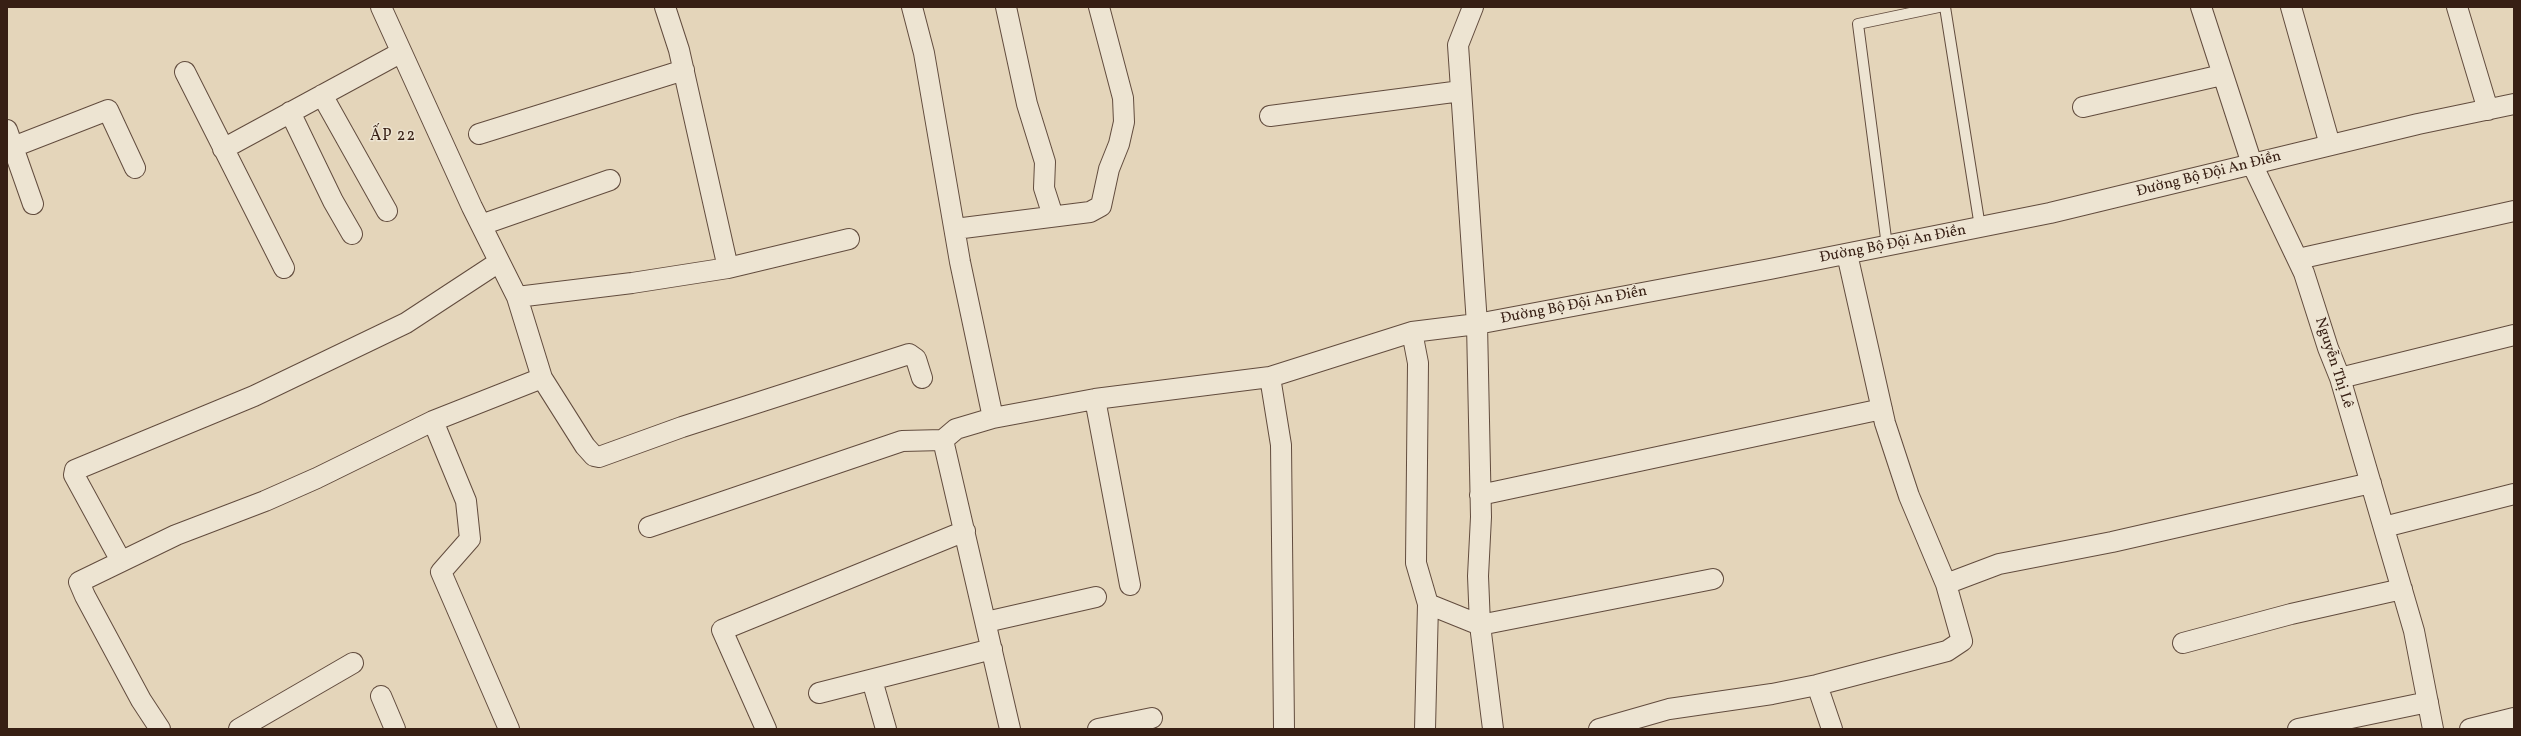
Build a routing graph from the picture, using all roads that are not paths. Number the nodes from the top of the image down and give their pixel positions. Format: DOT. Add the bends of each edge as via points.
graph roads {
  1 [pos="381,7"];
  2 [pos="665,7"];
  3 [pos="912,7"];
  4 [pos="1006,7"];
  5 [pos="1099,7"];
  6 [pos="1473,7"];
  7 [pos="1939,7"];
  8 [pos="1945,7"];
  9 [pos="2201,7"];
  10 [pos="2291,7"];
  11 [pos="2457,7"];
  12 [pos="400,53"];
  13 [pos="684,70"];
  14 [pos="185,72"];
  15 [pos="2222,75"];
  16 [pos="1461,91"];
  17 [pos="322,95"];
  18 [pos="2514,104"];
  19 [pos="2082,107"];
  20 [pos="2488,110"];
  21 [pos="290,112"];
  22 [pos="1270,116"];
  23 [pos="479,134"];
  24 [pos="10,138"];
  25 [pos="2330,145"];
  26 [pos="223,149"];
  27 [pos="2252,164"];
  28 [pos="135,168"];
  29 [pos="610,180"];
  30 [pos="33,204"];
  31 [pos="387,211"];
  32 [pos="2514,212"];
  33 [pos="1053,216"];
  34 [pos="481,225"];
  35 [pos="1980,227"];
  36 [pos="955,229"];
  37 [pos="352,234"];
  38 [pos="848,239"];
  39 [pos="1887,246"];
  40 [pos="1846,254"];
  41 [pos="2298,259"];
  42 [pos="499,262"];
  43 [pos="284,268"];
  44 [pos="728,268"];
  45 [pos="517,297"];
  46 [pos="1477,324"];
  47 [pos="1412,332"];
  48 [pos="2514,335"];
  49 [pos="1270,376"];
  50 [pos="542,378"];
  51 [pos="922,378"];
  52 [pos="2340,378"];
  53 [pos="1095,399"];
  54 [pos="1882,409"];
  55 [pos="993,418"];
  56 [pos="433,421"];
  57 [pos="943,440"];
  58 [pos="2371,483"];
  59 [pos="2514,494"];
  60 [pos="1480,495"];
  61 [pos="649,527"];
  62 [pos="2384,527"];
  63 [pos="965,531"];
  64 [pos="121,561"];
  65 [pos="1713,578"];
  66 [pos="1946,584"];
  67 [pos="1130,586"];
  68 [pos="2402,589"];
  69 [pos="1096,597"];
  70 [pos="1428,604"];
  71 [pos="986,622"];
  72 [pos="1480,625"];
  73 [pos="2183,643"];
  74 [pos="992,649"];
  75 [pos="353,663"];
  76 [pos="872,680"];
  77 [pos="1817,684"];
  78 [pos="819,693"];
  79 [pos="381,696"];
  80 [pos="2428,702"];
  81 [pos="1152,718"];
  82 [pos="2514,718"];
  83 [pos="160,729"];
  84 [pos="238,729"];
  85 [pos="395,729"];
  86 [pos="510,729"];
  87 [pos="766,729"];
  88 [pos="886,729"];
  89 [pos="1010,729"];
  90 [pos="1098,729"];
  91 [pos="1284,729"];
  92 [pos="1425,729"];
  93 [pos="1493,729"];
  94 [pos="1599,729"];
  95 [pos="1832,729"];
  96 [pos="2298,729"];
  97 [pos="2433,729"];
  98 [pos="2470,729"];
  1 -- 12 [label="street"];
  2 -- 13 [label="street"];
  3 -- 36 [label="street" via="924,53"];
  4 -- 33 [label="street" via="1027,104 1045,162 1044,188"];
  5 -- 33 [label="street" via="1123,98 1123,132 1109,169 1101,206 1090,212"];
  6 -- 16 [label="street" via="1458,45"];
  7 -- 39 [label="lane" via="1858,24"];
  8 -- 35 [label="lane"];
  9 -- 15 [label="street, Nguyễn Thị Lê"];
  10 -- 25 [label="street"];
  11 -- 20 [label="street"];
  12 -- 17 [label="street"];
  12 -- 34 [label="street"];
  13 -- 23 [label="street"];
  13 -- 44 [label="street"];
  14 -- 26 [label="street"];
  15 -- 19 [label="street"];
  15 -- 27 [label="street, Nguyễn Thị Lê"];
  16 -- 22 [label="street"];
  16 -- 46 [label="street"];
  17 -- 21 [label="street"];
  17 -- 31 [label="street"];
  18 -- 20 [label="street, Đường Bộ Đội An Điền"];
  20 -- 25 [label="street, Đường Bộ Đội An Điền"];
  21 -- 26 [label="street"];
  21 -- 37 [label="street"];
  24 -- 28 [label="street" via="108,110"];
  24 -- 30 [label="street"];
  25 -- 27 [label="street, Đường Bộ Đội An Điền"];
  26 -- 43 [label="street"];
  27 -- 35 [label="street, Đường Bộ Đội An Điền" via="2050,213"];
  27 -- 41 [label="street, Nguyễn Thị Lê"];
  29 -- 34 [label="street"];
  32 -- 41 [label="street"];
  33 -- 36 [label="street"];
  34 -- 42 [label="street"];
  35 -- 39 [label="street, Đường Bộ Đội An Điền"];
  36 -- 55 [label="street"];
  38 -- 44 [label="street"];
  39 -- 40 [label="street, Đường Bộ Đội An Điền"];
  40 -- 46 [label="street, Đường Bộ Đội An Điền"];
  40 -- 54 [label="street"];
  41 -- 52 [label="street, Nguyễn Thị Lê"];
  42 -- 45 [label="street"];
  42 -- 64 [label="street" via="406,323 254,396 75,470 74,475"];
  44 -- 45 [label="street"];
  45 -- 50 [label="street"];
  46 -- 47 [label="street, Đường Bộ Đội An Điền"];
  46 -- 60 [label="street"];
  47 -- 49 [label="street, Đường Bộ Đội An Điền"];
  47 -- 70 [label="street" via="1418,363 1416,563"];
  48 -- 52 [label="street"];
  49 -- 53 [label="street, Đường Bộ Đội An Điền"];
  49 -- 91 [label="street" via="1280,445"];
  50 -- 51 [label="street" via="585,446 594,456 599,457 682,427 909,354 916,359"];
  50 -- 56 [label="street"];
  52 -- 58 [label="street, Nguyễn Thị Lê"];
  53 -- 55 [label="street, Đường Bộ Đội An Điền"];
  53 -- 67 [label="street"];
  54 -- 60 [label="street"];
  54 -- 66 [label="street" via="1909,496"];
  55 -- 57 [label="street, Đường Bộ Đội An Điền" via="956,429"];
  56 -- 64 [label="street" via="285,493 176,535"];
  56 -- 86 [label="street" via="466,501 470,539 441,572"];
  57 -- 61 [label="street" via="902,441"];
  57 -- 63 [label="street"];
  58 -- 62 [label="street, Nguyễn Thị Lê"];
  58 -- 66 [label="street" via="2112,542 1998,564"];
  59 -- 62 [label="street"];
  60 -- 72 [label="street"];
  62 -- 68 [label="street, Nguyễn Thị Lê"];
  63 -- 71 [label="street"];
  63 -- 87 [label="street" via="722,630"];
  64 -- 83 [label="street" via="81,581 80,585 141,700"];
  65 -- 72 [label="street"];
  66 -- 77 [label="street" via="1962,641 1959,645 1947,651"];
  68 -- 73 [label="street" via="2292,614"];
  68 -- 80 [label="street, Nguyễn Thị Lê" via="2414,631"];
  69 -- 71 [label="street"];
  70 -- 72 [label="street"];
  70 -- 92 [label="street"];
  71 -- 74 [label="street"];
  72 -- 93 [label="street"];
  74 -- 76 [label="street"];
  74 -- 89 [label="street"];
  75 -- 84 [label="street"];
  76 -- 78 [label="street"];
  76 -- 88 [label="street"];
  77 -- 94 [label="street" via="1772,694 1669,709"];
  77 -- 95 [label="street"];
  79 -- 85 [label="street"];
  80 -- 96 [label="street"];
  80 -- 97 [label="street, Nguyễn Thị Lê"];
  81 -- 90 [label="street"];
  82 -- 98 [label="street"];
}
